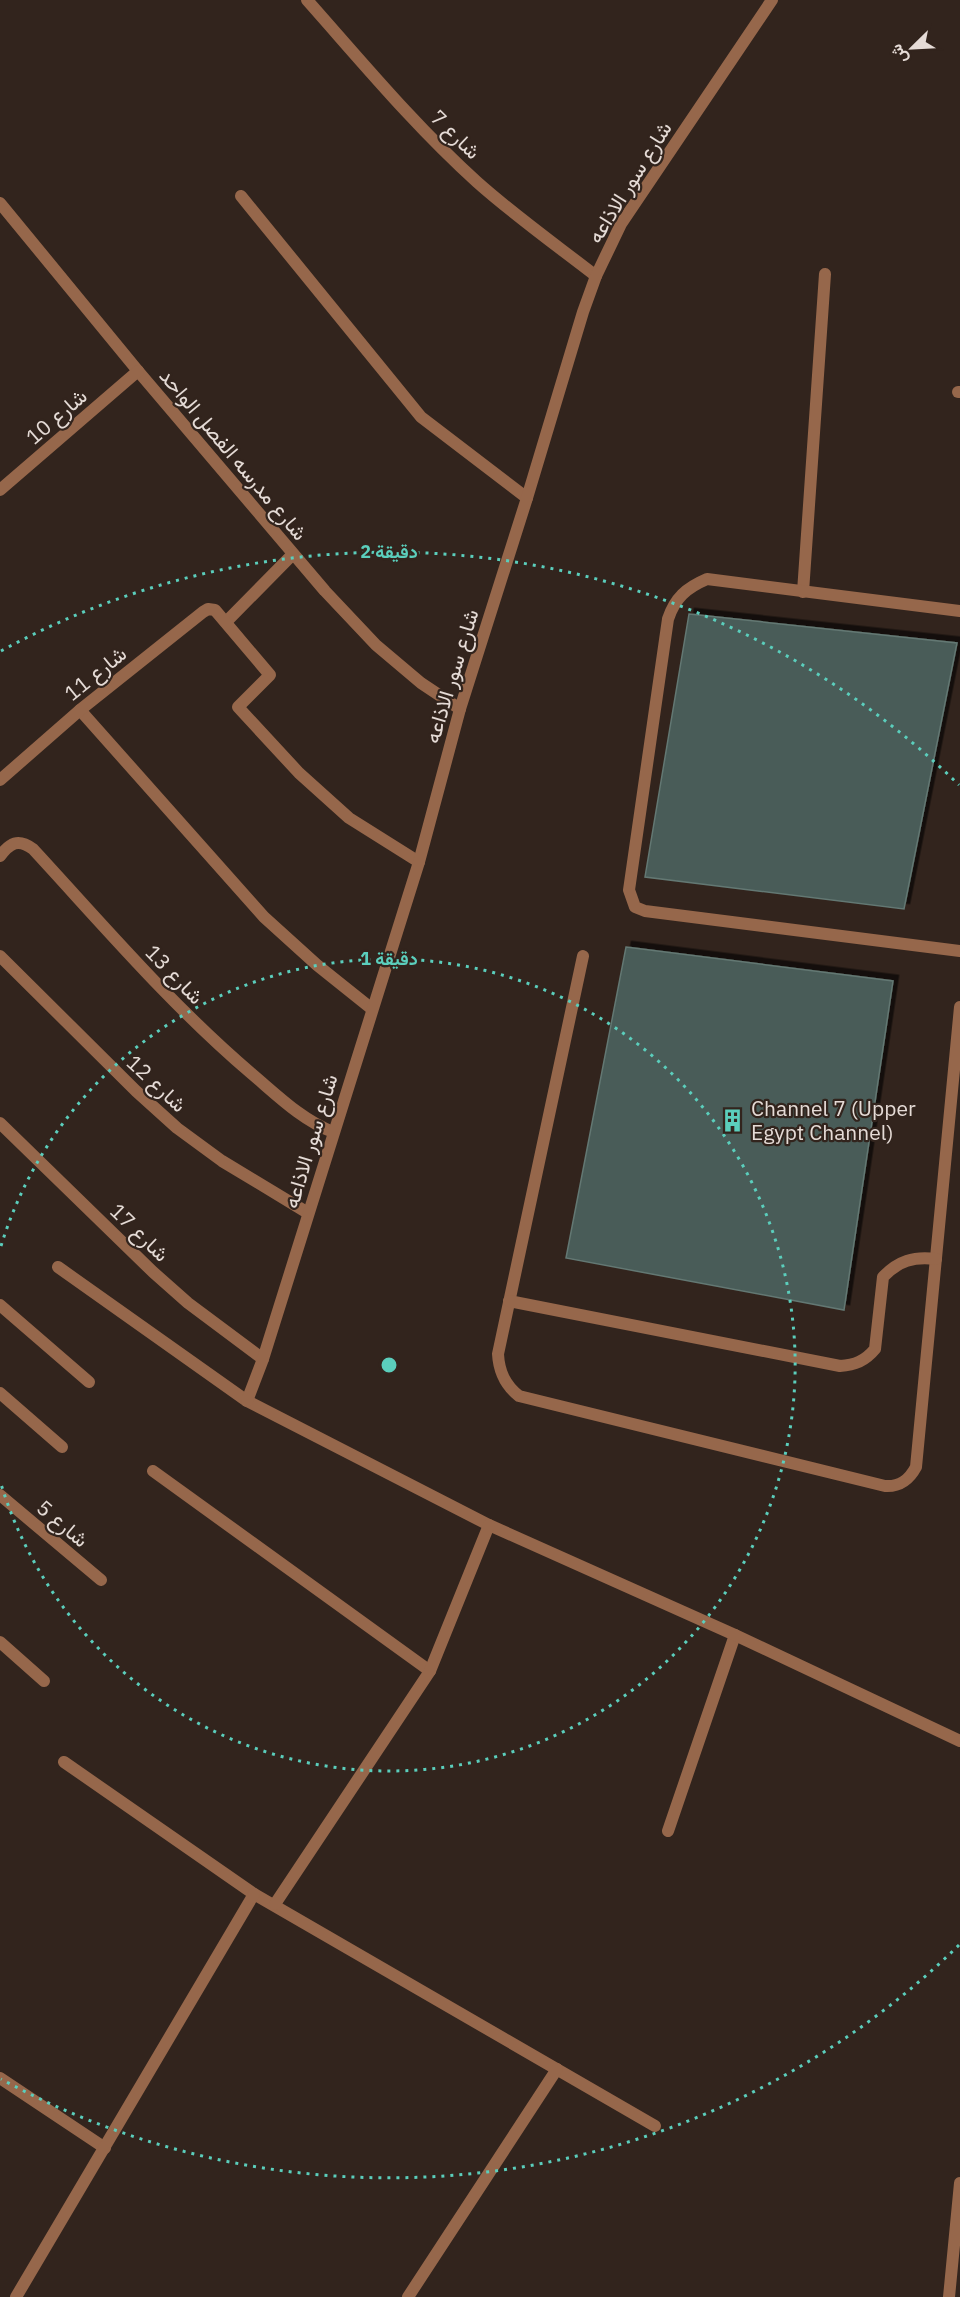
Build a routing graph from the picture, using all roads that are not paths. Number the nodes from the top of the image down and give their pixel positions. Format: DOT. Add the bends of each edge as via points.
graph roads {
  1 [pos="307,0"];
  2 [pos="772,0"];
  3 [pos="242,196"];
  4 [pos="0,203"];
  5 [pos="825,274"];
  6 [pos="596,276"];
  7 [pos="138,371"];
  8 [pos="0,490"];
  9 [pos="527,498"];
  10 [pos="293,554"];
  11 [pos="803,592"];
  12 [pos="960,611"];
  13 [pos="223,618"];
  14 [pos="460,709"];
  15 [pos="80,710"];
  16 [pos="0,780"];
  17 [pos="1,855"];
  18 [pos="419,862"];
  19 [pos="960,951"];
  20 [pos="0,956"];
  21 [pos="583,956"];
  22 [pos="960,1007"];
  23 [pos="372,1009"];
  24 [pos="0,1123"];
  25 [pos="333,1132"];
  26 [pos="308,1213"];
  27 [pos="936,1260"];
  28 [pos="58,1268"];
  29 [pos="509,1301"];
  30 [pos="0,1305"];
  31 [pos="263,1359"];
  32 [pos="89,1382"];
  33 [pos="0,1393"];
  34 [pos="247,1401"];
  35 [pos="62,1447"];
  36 [pos="153,1471"];
  37 [pos="0,1495"];
  38 [pos="489,1525"];
  39 [pos="101,1580"];
  40 [pos="735,1635"];
  41 [pos="0,1642"];
  42 [pos="430,1671"];
  43 [pos="44,1681"];
  44 [pos="960,1741"];
  45 [pos="64,1762"];
  46 [pos="668,1831"];
  47 [pos="254,1894"];
  48 [pos="275,1904"];
  49 [pos="557,2069"];
  50 [pos="0,2078"];
  51 [pos="655,2126"];
  52 [pos="105,2148"];
  53 [pos="960,2183"];
  54 [pos="16,2297"];
  55 [pos="408,2297"];
  56 [pos="949,2297"];
  1 -- 6 [label="street, شارع 7" via="437,145 477,183"];
  2 -- 6 [label="street, شارع سور الاذاعه" via="621,224"];
  3 -- 9 [label="street" via="421,417"];
  4 -- 7 [label="street, شارع مدرسه الفصل الواحد"];
  5 -- 11 [label="street"];
  6 -- 9 [label="street, شارع سور الاذاعه"];
  7 -- 8 [label="street, شارع 10"];
  7 -- 10 [label="street, شارع مدرسه الفصل الواحد"];
  9 -- 14 [label="street, شارع سور الاذاعه"];
  10 -- 13 [label="street"];
  10 -- 14 [label="street, شارع مدرسه الفصل الواحد" via="376,645"];
  11 -- 12 [label="street"];
  11 -- 19 [label="street" via="707,579 681,594 673,606 629,890 635,907"];
  13 -- 15 [label="street, شارع 11" via="208,609 203,612"];
  13 -- 18 [label="street" via="270,675 238,707 299,773 349,818"];
  14 -- 18 [label="street, شارع سور الاذاعه"];
  15 -- 16 [label="street, شارع 11"];
  15 -- 23 [label="street" via="264,917"];
  17 -- 25 [label="street, شارع 13" via="8,845 17,842 33,849 206,1034 298,1113"];
  18 -- 23 [label="street, شارع سور الاذاعه"];
  20 -- 26 [label="street, شارع 12" via="177,1128 222,1161"];
  21 -- 29 [label="street"];
  22 -- 27 [label="street"];
  23 -- 25 [label="street, شارع سور الاذاعه"];
  24 -- 31 [label="street, شارع 17" via="171,1288"];
  25 -- 26 [label="street, شارع سور الاذاعه"];
  26 -- 31 [label="street, شارع سور الاذاعه"];
  27 -- 29 [label="street" via="901,1262 883,1277 875,1349 860,1362 840,1366"];
  27 -- 29 [label="street" via="916,1467 906,1481 892,1486 519,1396 506,1382 499,1364"];
  28 -- 34 [label="street"];
  30 -- 32 [label="street"];
  31 -- 34 [label="street, شارع سور الاذاعه"];
  33 -- 35 [label="street"];
  34 -- 38 [label="street"];
  36 -- 42 [label="street"];
  37 -- 39 [label="street, شارع 5"];
  38 -- 40 [label="street"];
  38 -- 42 [label="street"];
  40 -- 44 [label="street"];
  40 -- 46 [label="street"];
  41 -- 43 [label="street"];
  42 -- 48 [label="street"];
  45 -- 47 [label="street"];
  47 -- 48 [label="street"];
  47 -- 52 [label="street"];
  48 -- 49 [label="street"];
  49 -- 51 [label="street"];
  49 -- 55 [label="street"];
  50 -- 52 [label="street"];
  52 -- 54 [label="street"];
  53 -- 56 [label="street"];
}
